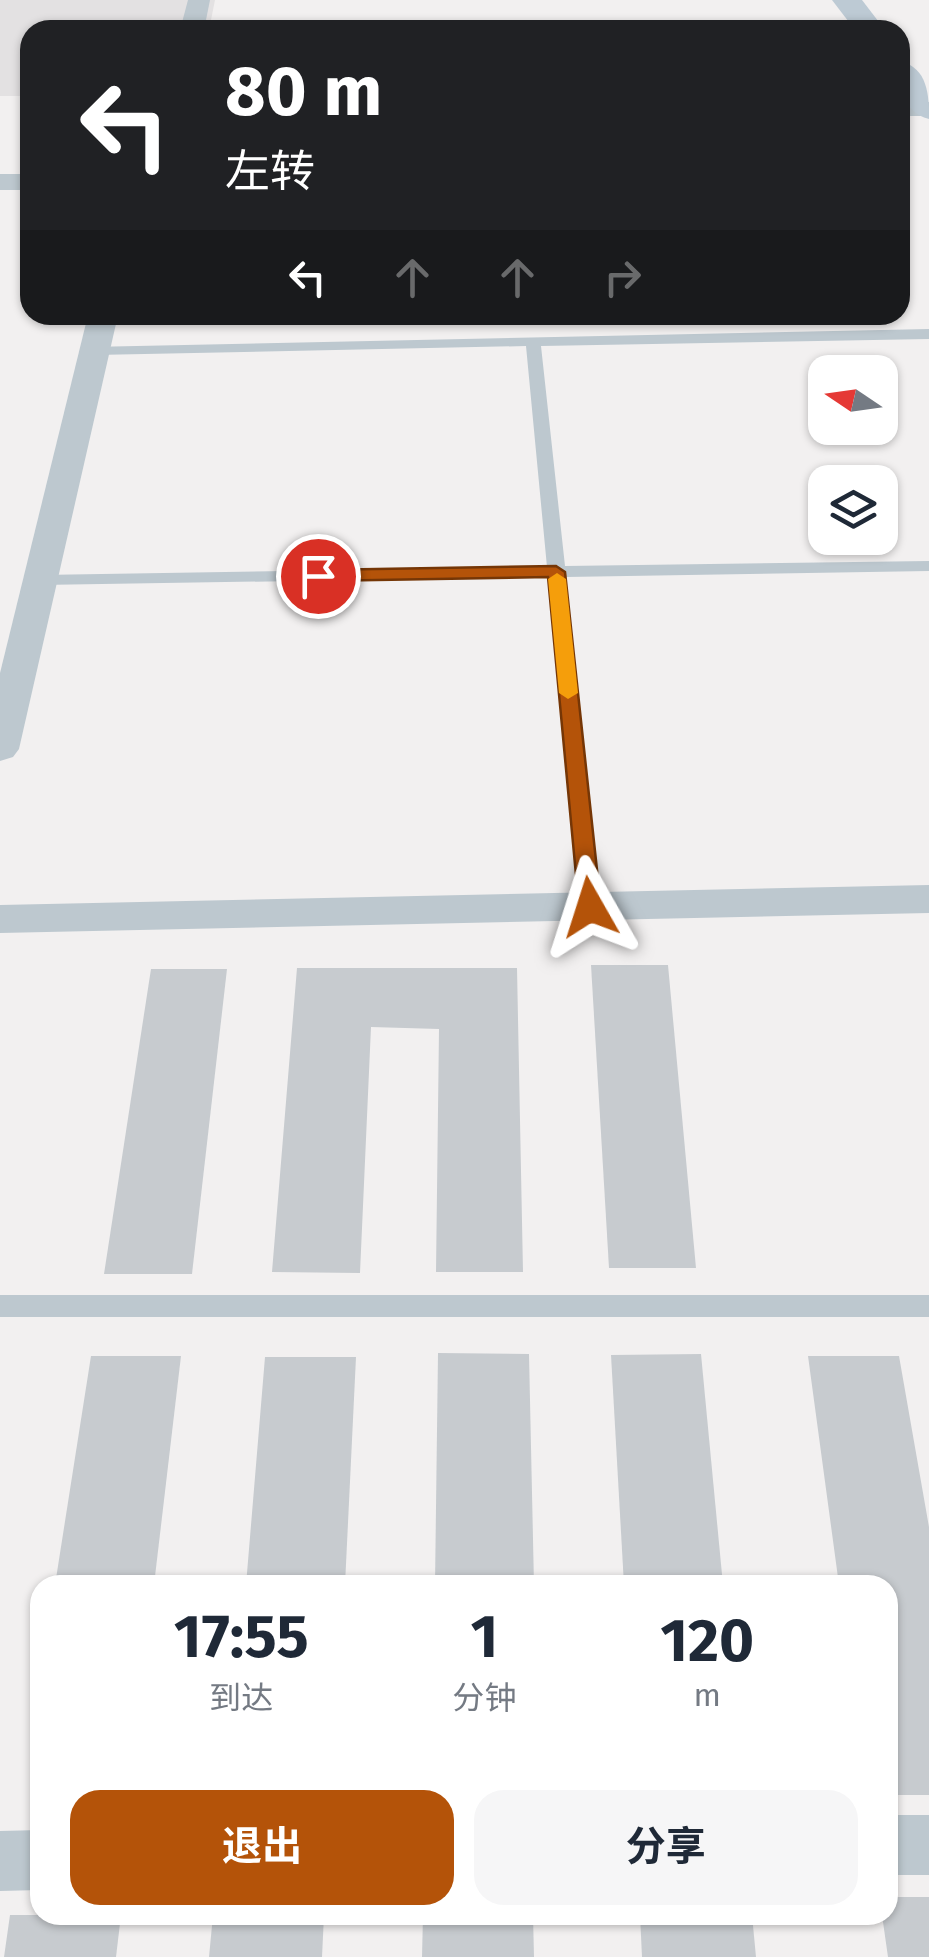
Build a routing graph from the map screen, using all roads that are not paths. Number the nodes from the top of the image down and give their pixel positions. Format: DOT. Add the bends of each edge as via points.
graph roads {
  1 [pos="910,83"];
  2 [pos="929,109"];
  3 [pos="101,325"];
  4 [pos="929,334"];
  5 [pos="533,342"];
  6 [pos="95,350"];
  7 [pos="929,566"];
  8 [pos="556,572"];
  9 [pos="40,580"];
  10 [pos="0,749"];
  11 [pos="929,899"];
  12 [pos="590,907"];
  13 [pos="0,919"];
  14 [pos="0,1306"];
  15 [pos="929,1306"];
  16 [pos="929,1844"];
  17 [pos="898,1845"];
  18 [pos="30,1860"];
  19 [pos="0,1861"];
  1 -- 2 [label="main road"];
  3 -- 6 [label="street"];
  4 -- 5 [label="lane"];
  5 -- 6 [label="lane"];
  5 -- 8 [label="lane"];
  6 -- 9 [label="street"];
  7 -- 8 [label="lane"];
  8 -- 9 [label="lane"];
  8 -- 12 [label="lane"];
  9 -- 10 [label="street"];
  11 -- 12 [label="street"];
  12 -- 13 [label="street"];
  14 -- 15 [label="lane"];
  16 -- 17 [label="street"];
  18 -- 19 [label="street"];
}
